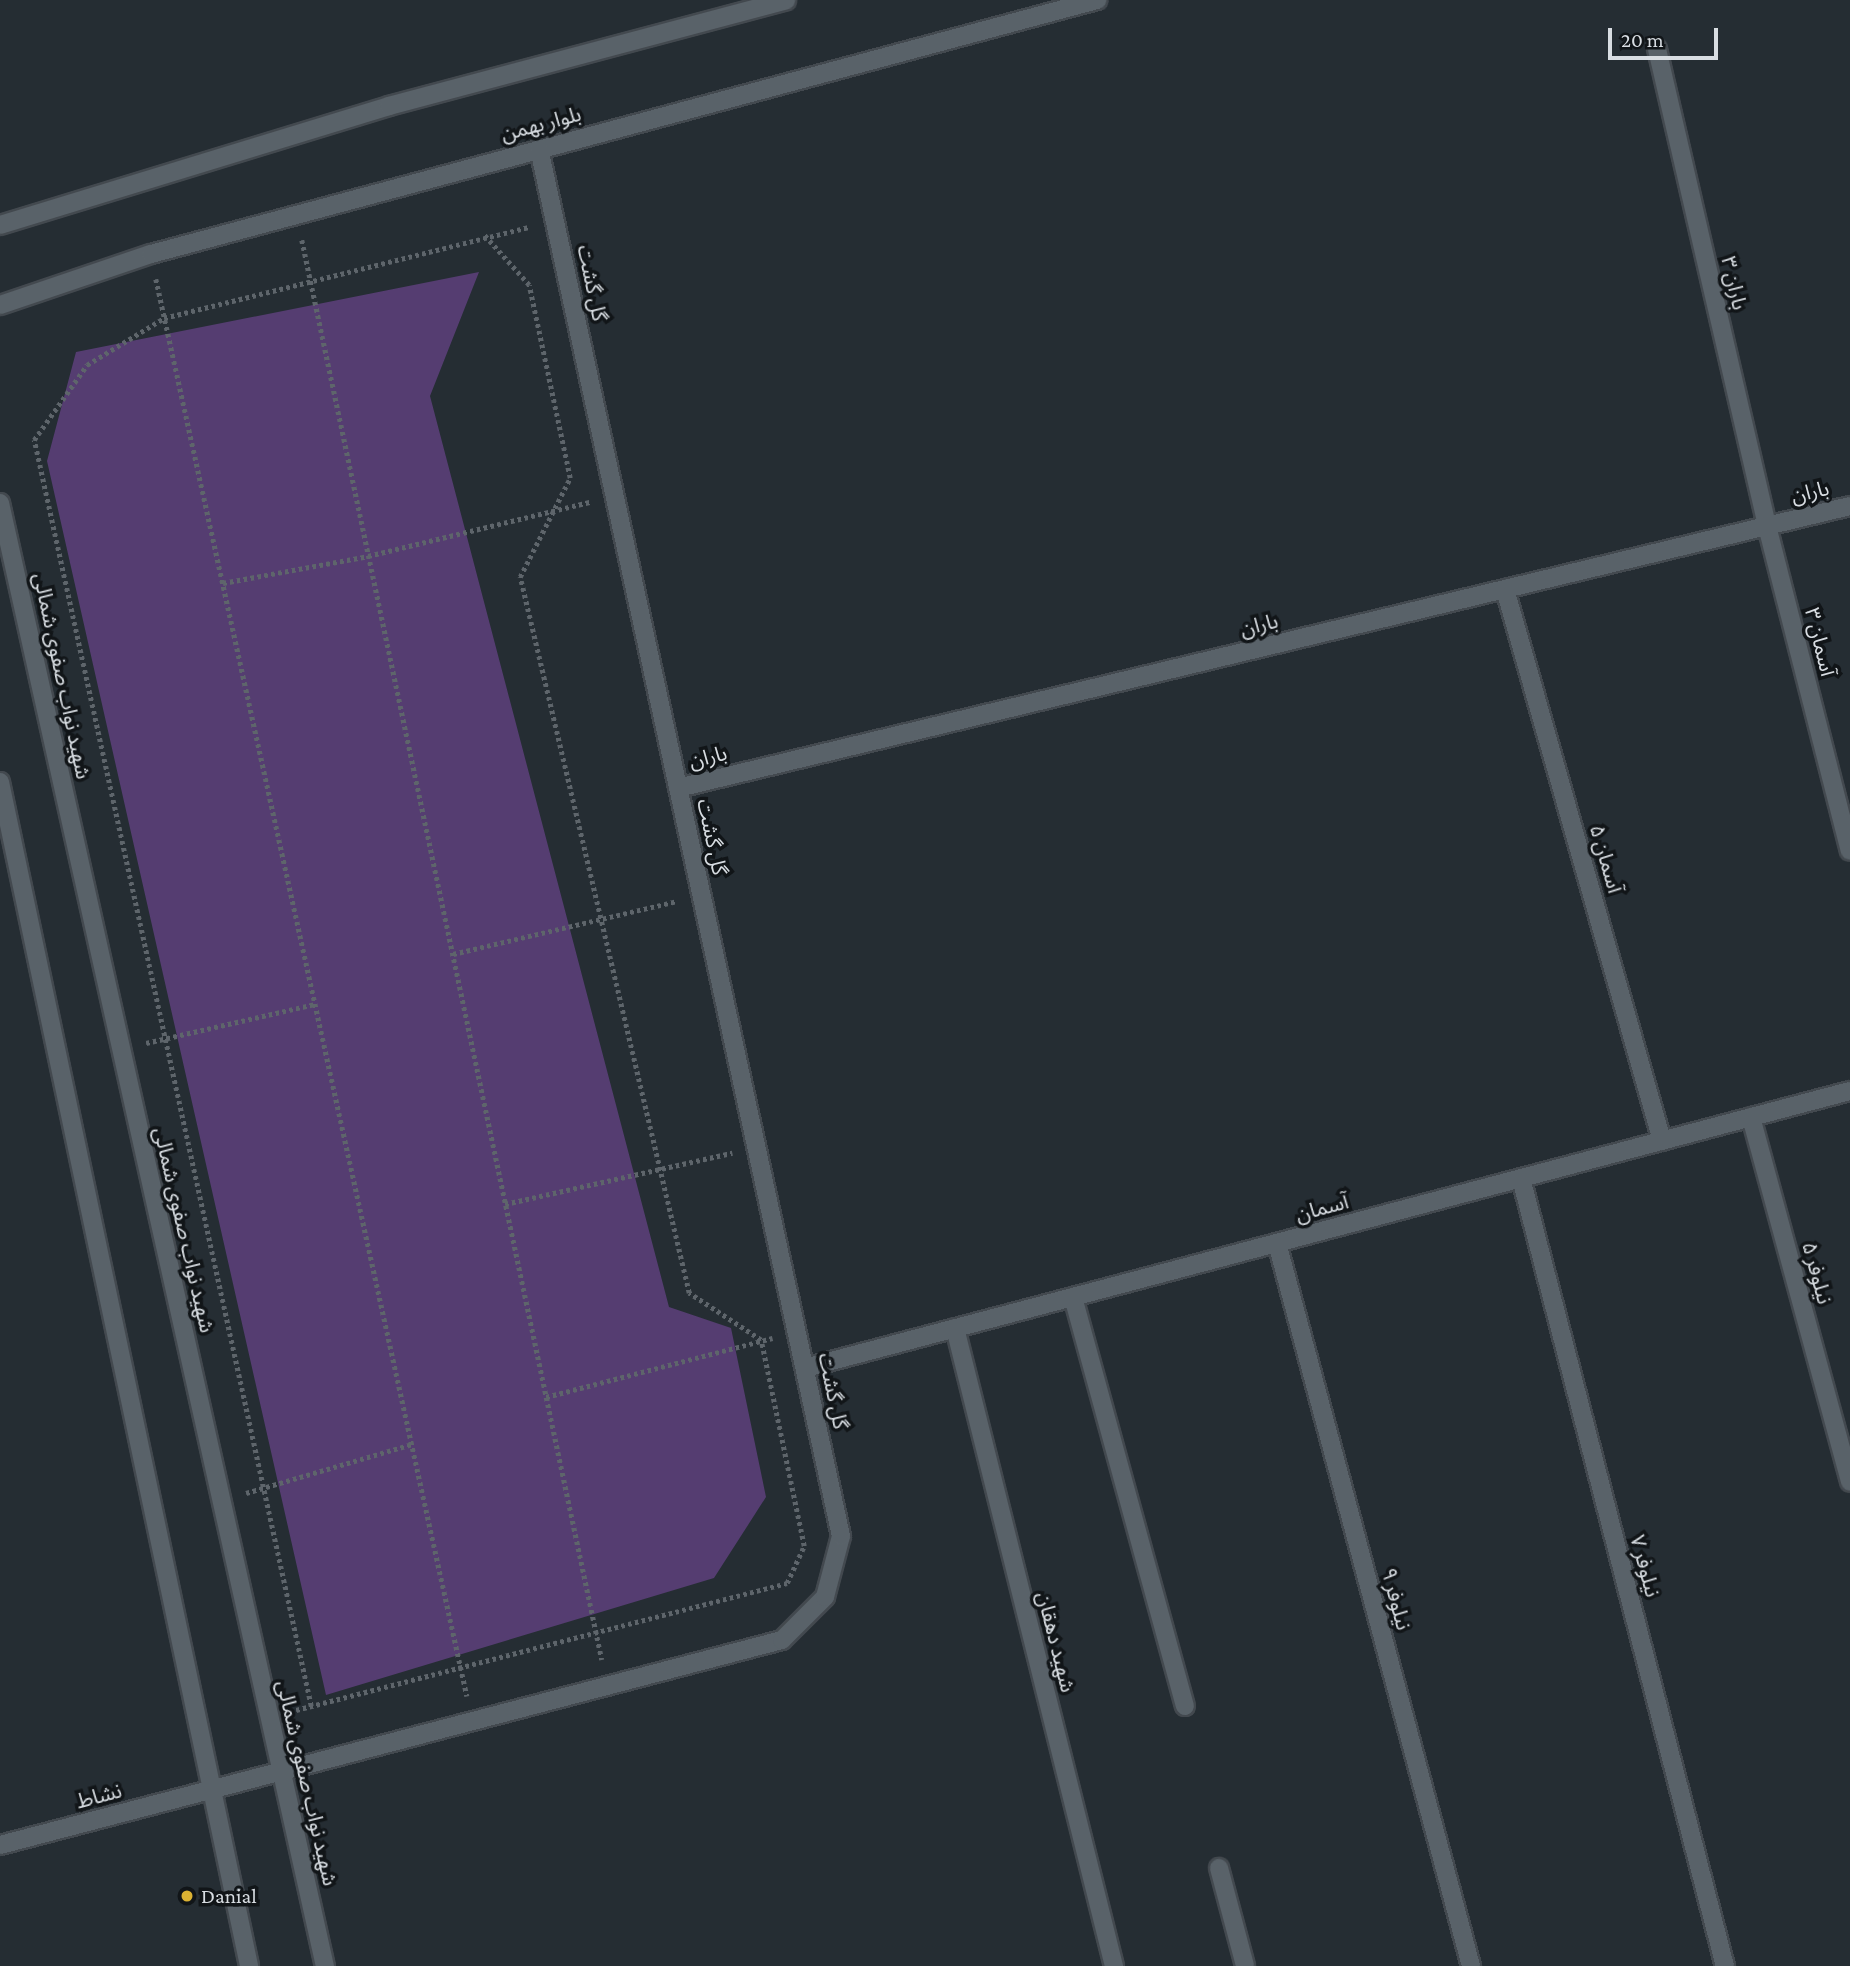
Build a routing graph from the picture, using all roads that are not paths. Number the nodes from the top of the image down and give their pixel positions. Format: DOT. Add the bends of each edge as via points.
graph roads {
  1 [pos="786,0"];
  2 [pos="1097,0"];
  3 [pos="1657,49"];
  4 [pos="538,148"];
  5 [pos="0,225"];
  6 [pos="0,305"];
  7 [pos="0,503"];
  8 [pos="1850,506"];
  9 [pos="1767,526"];
  10 [pos="1505,589"];
  11 [pos="678,788"];
  12 [pos="1,793"];
  13 [pos="1850,851"];
  14 [pos="1850,1091"];
  15 [pos="1751,1117"];
  16 [pos="1662,1141"];
  17 [pos="1521,1178"];
  18 [pos="1277,1243"];
  19 [pos="1073,1297"];
  20 [pos="955,1328"];
  21 [pos="805,1368"];
  22 [pos="1850,1482"];
  23 [pos="841,1536"];
  24 [pos="1185,1706"];
  25 [pos="281,1768"];
  26 [pos="209,1790"];
  27 [pos="0,1845"];
  28 [pos="1219,1868"];
  29 [pos="250,1966"];
  30 [pos="325,1966"];
  31 [pos="1114,1966"];
  32 [pos="1245,1966"];
  33 [pos="1471,1966"];
  34 [pos="1725,1966"];
  1 -- 5 [label="street" via="389,106"];
  2 -- 4 [label="street, بلوار بهمن"];
  3 -- 9 [label="street, باران ۳"];
  4 -- 6 [label="street, بلوار بهمن" via="151,254"];
  4 -- 11 [label="street, گل گشت"];
  7 -- 25 [label="street, شهید نواب صفوی شمالی"];
  8 -- 9 [label="street, باران"];
  9 -- 10 [label="street, باران"];
  9 -- 13 [label="street, آسمان ۳"];
  10 -- 11 [label="street, باران"];
  10 -- 16 [label="street, آسمان ۵"];
  11 -- 21 [label="street, گل گشت"];
  12 -- 26 [label="street"];
  14 -- 15 [label="street, آسمان"];
  15 -- 16 [label="street, آسمان"];
  15 -- 22 [label="street, نیلوفر ۵"];
  16 -- 17 [label="street, آسمان"];
  17 -- 18 [label="street, آسمان"];
  17 -- 34 [label="street, نیلوفر ۷"];
  18 -- 19 [label="street, آسمان"];
  18 -- 33 [label="street, نیلوفر ۹"];
  19 -- 20 [label="street, آسمان"];
  19 -- 24 [label="street"];
  20 -- 21 [label="street, آسمان"];
  20 -- 31 [label="street, شهید دهقان"];
  21 -- 23 [label="street, گل گشت"];
  23 -- 25 [label="street, نشاط" via="825,1597 782,1640"];
  25 -- 26 [label="street, نشاط"];
  25 -- 30 [label="street, شهید نواب صفوی شمالی"];
  26 -- 27 [label="street, نشاط"];
  26 -- 29 [label="street"];
  28 -- 32 [label="street"];
}
